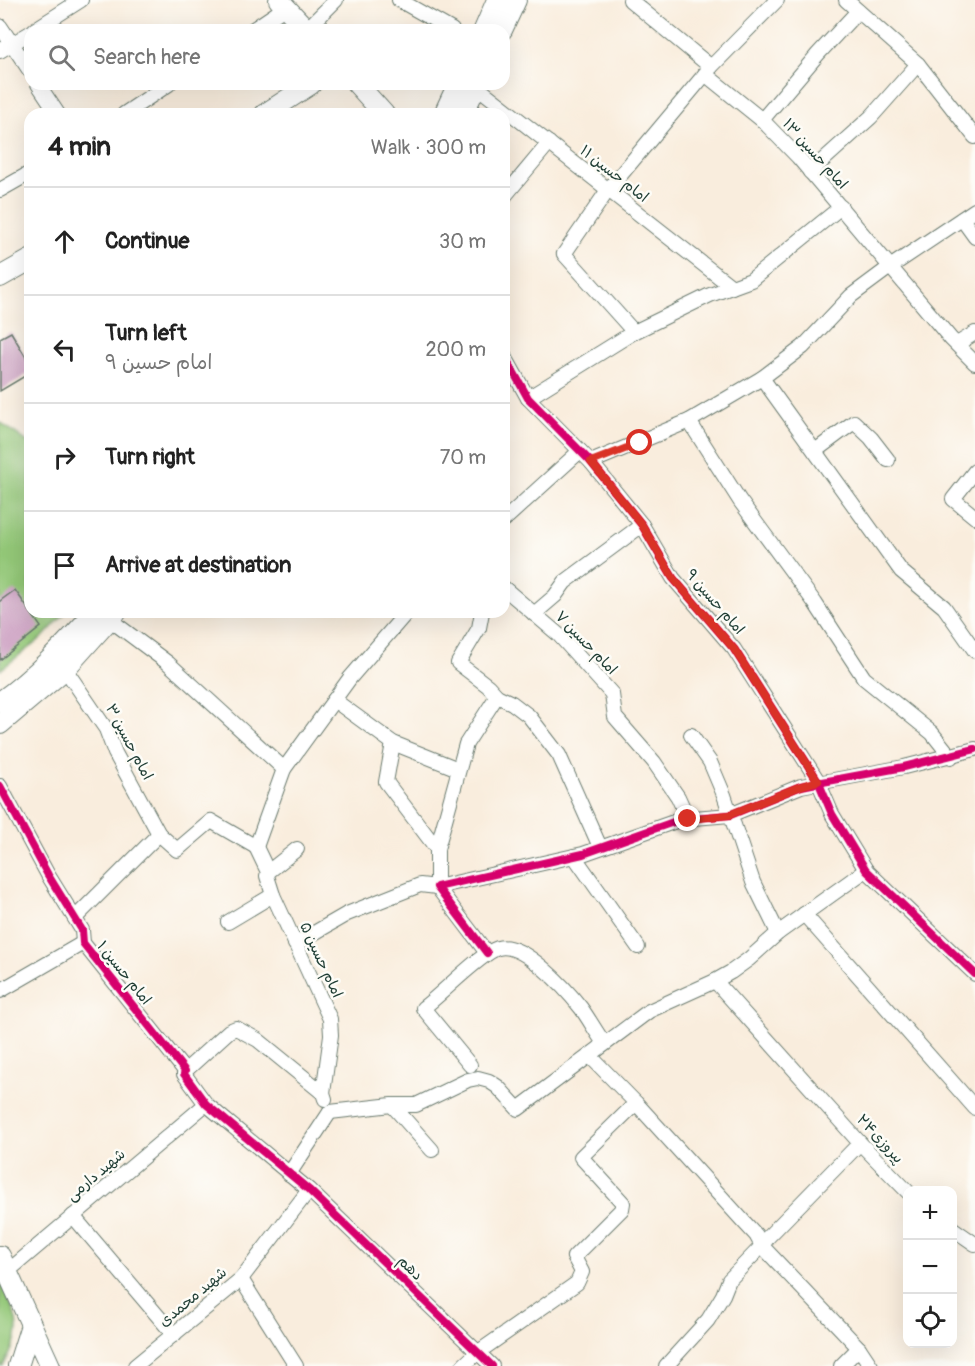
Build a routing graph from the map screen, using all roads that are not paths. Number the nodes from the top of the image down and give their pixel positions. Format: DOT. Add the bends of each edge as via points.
graph roads {
  1 [pos="81,0"];
  2 [pos="336,0"];
  3 [pos="399,0"];
  4 [pos="497,0"];
  5 [pos="516,0"];
  6 [pos="777,0"];
  7 [pos="846,0"];
  8 [pos="635,2"];
  9 [pos="283,4"];
  10 [pos="858,11"];
  11 [pos="43,24"];
  12 [pos="259,24"];
  13 [pos="301,24"];
  14 [pos="313,24"];
  15 [pos="441,24"];
  16 [pos="487,24"];
  17 [pos="505,24"];
  18 [pos="0,26"];
  19 [pos="24,37"];
  20 [pos="6,48"];
  21 [pos="918,64"];
  22 [pos="24,65"];
  23 [pos="708,70"];
  24 [pos="42,90"];
  25 [pos="160,90"];
  26 [pos="302,90"];
  27 [pos="362,90"];
  28 [pos="466,90"];
  29 [pos="469,90"];
  30 [pos="477,90"];
  31 [pos="54,108"];
  32 [pos="133,108"];
  33 [pos="274,108"];
  34 [pos="379,108"];
  35 [pos="449,108"];
  36 [pos="464,108"];
  37 [pos="501,108"];
  38 [pos="510,114"];
  39 [pos="762,120"];
  40 [pos="975,137"];
  41 [pos="549,143"];
  42 [pos="810,172"];
  43 [pos="24,176"];
  44 [pos="0,190"];
  45 [pos="510,190"];
  46 [pos="608,190"];
  47 [pos="841,207"];
  48 [pos="975,210"];
  49 [pos="962,219"];
  50 [pos="975,237"];
  51 [pos="24,263"];
  52 [pos="890,267"];
  53 [pos="0,277"];
  54 [pos="732,287"];
  55 [pos="634,332"];
  56 [pos="975,333"];
  57 [pos="957,344"];
  58 [pos="975,363"];
  59 [pos="510,366"];
  60 [pos="762,378"];
  61 [pos="528,398"];
  62 [pos="689,421"];
  63 [pos="580,451"];
  64 [pos="815,451"];
  65 [pos="888,460"];
  66 [pos="591,462"];
  67 [pos="975,471"];
  68 [pos="510,515"];
  69 [pos="975,517"];
  70 [pos="642,525"];
  71 [pos="510,593"];
  72 [pos="534,614"];
  73 [pos="101,618"];
  74 [pos="104,618"];
  75 [pos="112,618"];
  76 [pos="402,618"];
  77 [pos="481,618"];
  78 [pos="975,651"];
  79 [pos="65,669"];
  80 [pos="497,696"];
  81 [pos="334,700"];
  82 [pos="0,702"];
  83 [pos="0,724"];
  84 [pos="691,735"];
  85 [pos="393,743"];
  86 [pos="975,749"];
  87 [pos="951,757"];
  88 [pos="458,769"];
  89 [pos="284,770"];
  90 [pos="818,781"];
  91 [pos="0,786"];
  92 [pos="729,815"];
  93 [pos="688,819"];
  94 [pos="159,834"];
  95 [pos="256,847"];
  96 [pos="600,847"];
  97 [pos="297,849"];
  98 [pos="437,849"];
  99 [pos="574,856"];
  100 [pos="866,870"];
  101 [pos="268,872"];
  102 [pos="437,887"];
  103 [pos="273,894"];
  104 [pos="804,914"];
  105 [pos="75,918"];
  106 [pos="228,922"];
  107 [pos="778,933"];
  108 [pos="82,943"];
  109 [pos="295,944"];
  110 [pos="638,947"];
  111 [pos="487,953"];
  112 [pos="975,974"];
  113 [pos="716,981"];
  114 [pos="0,991"];
  115 [pos="604,1043"];
  116 [pos="590,1056"];
  117 [pos="470,1065"];
  118 [pos="185,1071"];
  119 [pos="323,1093"];
  120 [pos="636,1103"];
  121 [pos="206,1104"];
  122 [pos="392,1105"];
  123 [pos="975,1108"];
  124 [pos="330,1112"];
  125 [pos="860,1143"];
  126 [pos="432,1150"];
  127 [pos="289,1174"];
  128 [pos="903,1187"];
  129 [pos="309,1190"];
  130 [pos="73,1216"];
  131 [pos="957,1231"];
  132 [pos="975,1244"];
  133 [pos="762,1246"];
  134 [pos="4,1264"];
  135 [pos="241,1279"];
  136 [pos="31,1325"];
  137 [pos="174,1335"];
  138 [pos="859,1348"];
  139 [pos="477,1353"];
  140 [pos="145,1363"];
  141 [pos="18,1366"];
  142 [pos="50,1366"];
  143 [pos="296,1366"];
  144 [pos="463,1366"];
  145 [pos="492,1366"];
  146 [pos="666,1366"];
  147 [pos="841,1366"];
  148 [pos="871,1366"];
  1 -- 11 [label="street"];
  2 -- 14 [label="street"];
  3 -- 15 [label="street"];
  4 -- 16 [label="street"];
  5 -- 17 [label="street"];
  6 -- 23 [label="street"];
  7 -- 10 [label="street"];
  8 -- 23 [label="street, امام حسین ۱۳"];
  9 -- 12 [label="street"];
  9 -- 13 [label="street"];
  10 -- 21 [label="street"];
  10 -- 39 [label="street"];
  18 -- 20 [label="street"];
  19 -- 20 [label="street"];
  20 -- 22 [label="street"];
  21 -- 40 [label="street"];
  21 -- 42 [label="street" via="871,117"];
  23 -- 39 [label="street, امام حسین ۱۳"];
  23 -- 46 [label="street"];
  24 -- 31 [label="street"];
  25 -- 32 [label="street"];
  26 -- 33 [label="street"];
  27 -- 34 [label="street"];
  28 -- 35 [label="street"];
  29 -- 36 [label="street"];
  30 -- 37 [label="street, امام حسین ۱۱"];
  38 -- 41 [label="street, امام حسین ۱۱"];
  39 -- 42 [label="street, امام حسین ۱۳"];
  41 -- 45 [label="street"];
  41 -- 46 [label="street, امام حسین ۱۱"];
  42 -- 47 [label="street, امام حسین ۱۳"];
  43 -- 44 [label="street"];
  46 -- 54 [label="street, امام حسین ۱۱"];
  46 -- 55 [label="street" via="564,254"];
  47 -- 52 [label="street, امام حسین ۱۳"];
  47 -- 54 [label="street" via="751,280"];
  48 -- 49 [label="street"];
  49 -- 50 [label="street"];
  49 -- 52 [label="street"];
  51 -- 53 [label="street"];
  52 -- 57 [label="street, امام حسین ۱۳"];
  52 -- 60 [label="street" via="851,296 803,347"];
  54 -- 55 [label="street"];
  55 -- 61 [label="street"];
  56 -- 57 [label="street"];
  57 -- 58 [label="street, امام حسین ۱۳"];
  59 -- 61 [label="street, امام حسین ۹"];
  60 -- 62 [label="street"];
  60 -- 64 [label="street"];
  61 -- 63 [label="street, امام حسین ۹"];
  62 -- 66 [label="street"];
  62 -- 87 [label="street" via="864,678 932,733"];
  63 -- 66 [label="street, امام حسین ۹"];
  63 -- 68 [label="street"];
  64 -- 65 [label="street" via="854,422"];
  64 -- 78 [label="street" via="902,571 944,607"];
  66 -- 70 [label="street, امام حسین ۹"];
  67 -- 69 [label="street" via="953,499"];
  70 -- 72 [label="street" via="565,582 555,597"];
  70 -- 90 [label="street, امام حسین ۹" via="673,578 734,649"];
  71 -- 72 [label="street, امام حسین ۷"];
  72 -- 93 [label="street, امام حسین ۷" via="559,635 612,694 615,717 654,762"];
  73 -- 82 [label="street" via="72,637"];
  74 -- 79 [label="street"];
  75 -- 89 [label="street" via="168,663"];
  76 -- 81 [label="street"];
  77 -- 80 [label="street" via="458,663"];
  79 -- 83 [label="street"];
  79 -- 94 [label="street, امام حسین ۳" via="106,729"];
  80 -- 88 [label="street" via="466,744"];
  80 -- 96 [label="street" via="529,716 559,755"];
  81 -- 85 [label="street"];
  81 -- 89 [label="street"];
  84 -- 92 [label="street" via="710,762"];
  85 -- 88 [label="street"];
  85 -- 98 [label="street" via="386,782"];
  86 -- 87 [label="street"];
  87 -- 90 [label="street"];
  88 -- 98 [label="street"];
  89 -- 95 [label="street"];
  90 -- 92 [label="street"];
  90 -- 100 [label="street, امام حسین ۹" via="832,814"];
  91 -- 105 [label="street, امام حسین ۱"];
  92 -- 93 [label="street"];
  92 -- 107 [label="street" via="753,882"];
  93 -- 96 [label="street"];
  94 -- 95 [label="street" via="177,850 211,821"];
  94 -- 105 [label="street"];
  95 -- 101 [label="street, امام حسین ۵"];
  96 -- 99 [label="street"];
  97 -- 101 [label="street"];
  98 -- 102 [label="street"];
  99 -- 102 [label="street"];
  99 -- 110 [label="street"];
  100 -- 104 [label="street"];
  100 -- 112 [label="street, امام حسین ۹"];
  101 -- 103 [label="street, امام حسین ۵"];
  102 -- 109 [label="street" via="420,885 358,909"];
  102 -- 111 [label="street"];
  103 -- 106 [label="street"];
  103 -- 109 [label="street, امام حسین ۵"];
  104 -- 107 [label="street"];
  104 -- 123 [label="street"];
  105 -- 108 [label="street, امام حسین ۱" via="82,930"];
  107 -- 113 [label="street"];
  108 -- 114 [label="street"];
  108 -- 118 [label="street, امام حسین ۱"];
  109 -- 119 [label="street, امام حسین ۵" via="330,1019"];
  111 -- 115 [label="street" via="506,947 537,963 581,1008"];
  111 -- 117 [label="street" via="423,1008"];
  113 -- 115 [label="street" via="649,1011"];
  113 -- 125 [label="street, پیروزی۲۴"];
  115 -- 116 [label="street"];
  116 -- 120 [label="street"];
  116 -- 122 [label="street" via="518,1109 498,1087 478,1078 416,1105"];
  118 -- 119 [label="street" via="236,1028 258,1040"];
  118 -- 121 [label="street, امام حسین ۱"];
  119 -- 124 [label="street"];
  120 -- 133 [label="street"];
  120 -- 139 [label="street" via="581,1157 622,1203 622,1209 574,1257 582,1272 577,1283"];
  121 -- 127 [label="street, امام حسین ۱"];
  121 -- 130 [label="street, شهید دارمی"];
  122 -- 124 [label="street"];
  122 -- 126 [label="street"];
  124 -- 127 [label="street"];
  125 -- 128 [label="street, پیروزی۲۴"];
  125 -- 133 [label="street"];
  127 -- 129 [label="street, دهم"];
  129 -- 135 [label="street, شهید محمدی"];
  129 -- 139 [label="street, دهم"];
  130 -- 134 [label="street, شهید دارمی"];
  130 -- 137 [label="street"];
  131 -- 132 [label="street"];
  133 -- 138 [label="street"];
  133 -- 146 [label="street" via="729,1280 708,1320"];
  134 -- 136 [label="street"];
  135 -- 137 [label="street, شهید محمدی"];
  135 -- 143 [label="street"];
  136 -- 141 [label="street"];
  136 -- 142 [label="street"];
  137 -- 140 [label="street, شهید محمدی"];
  138 -- 147 [label="street"];
  138 -- 148 [label="street"];
  139 -- 144 [label="street"];
  139 -- 145 [label="street, دهم"];
}
